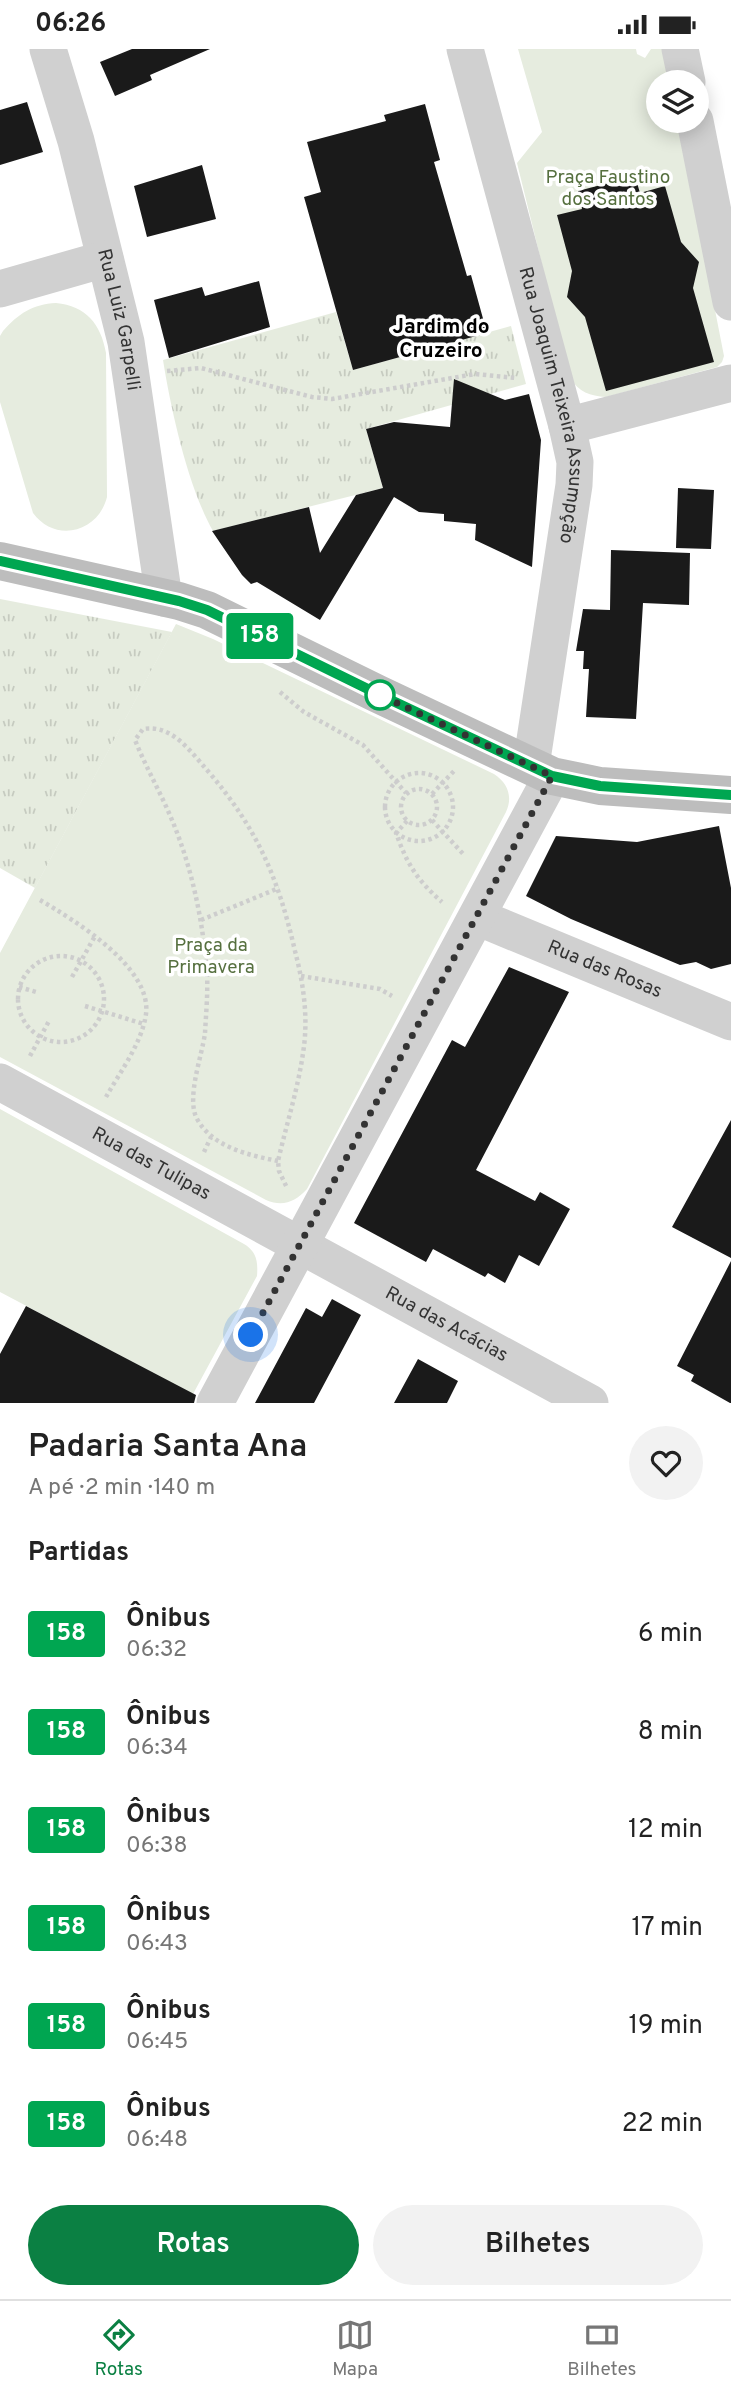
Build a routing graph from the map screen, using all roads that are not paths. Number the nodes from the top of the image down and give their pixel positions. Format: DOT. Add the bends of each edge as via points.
graph roads {
  1 [pos="48,49"];
  2 [pos="465,49"];
  3 [pos="680,49"];
  4 [pos="684,70"];
  5 [pos="697,133"];
  6 [pos="105,259"];
  7 [pos="0,289"];
  8 [pos="731,302"];
  9 [pos="731,383"];
  10 [pos="567,426"];
  11 [pos="0,561"];
  12 [pos="164,598"];
  13 [pos="541,771"];
  14 [pos="731,795"];
  15 [pos="462,912"];
  16 [pos="731,1022"];
  17 [pos="13,1073"];
  18 [pos="300,1245"];
  19 [pos="215,1403"];
  20 [pos="590,1403"];
  1 -- 6 [label="street, Rua Luiz Garpelli"];
  2 -- 10 [label="street, Rua Joaquim Teixeira Assumpção"];
  3 -- 4 [label="street"];
  5 -- 8 [label="street"];
  6 -- 7 [label="street"];
  6 -- 12 [label="street, Rua Luiz Garpelli" via="126,342"];
  9 -- 10 [label="street"];
  10 -- 13 [label="street, Rua Joaquim Teixeira Assumpção" via="575,462 574,485"];
  11 -- 12 [label="street"];
  12 -- 13 [label="street" via="207,610"];
  13 -- 14 [label="street" via="600,786"];
  13 -- 15 [label="street, Rua Joaquim Teixeira Assumpção"];
  15 -- 16 [label="street, Rua das Rosas"];
  15 -- 18 [label="street, Rua Joaquim Teixeira Assumpção"];
  17 -- 18 [label="street, Rua das Tulipas"];
  18 -- 19 [label="street, Rua Joaquim Teixeira Assumpção"];
  18 -- 20 [label="street, Rua das Acácias"];
}
